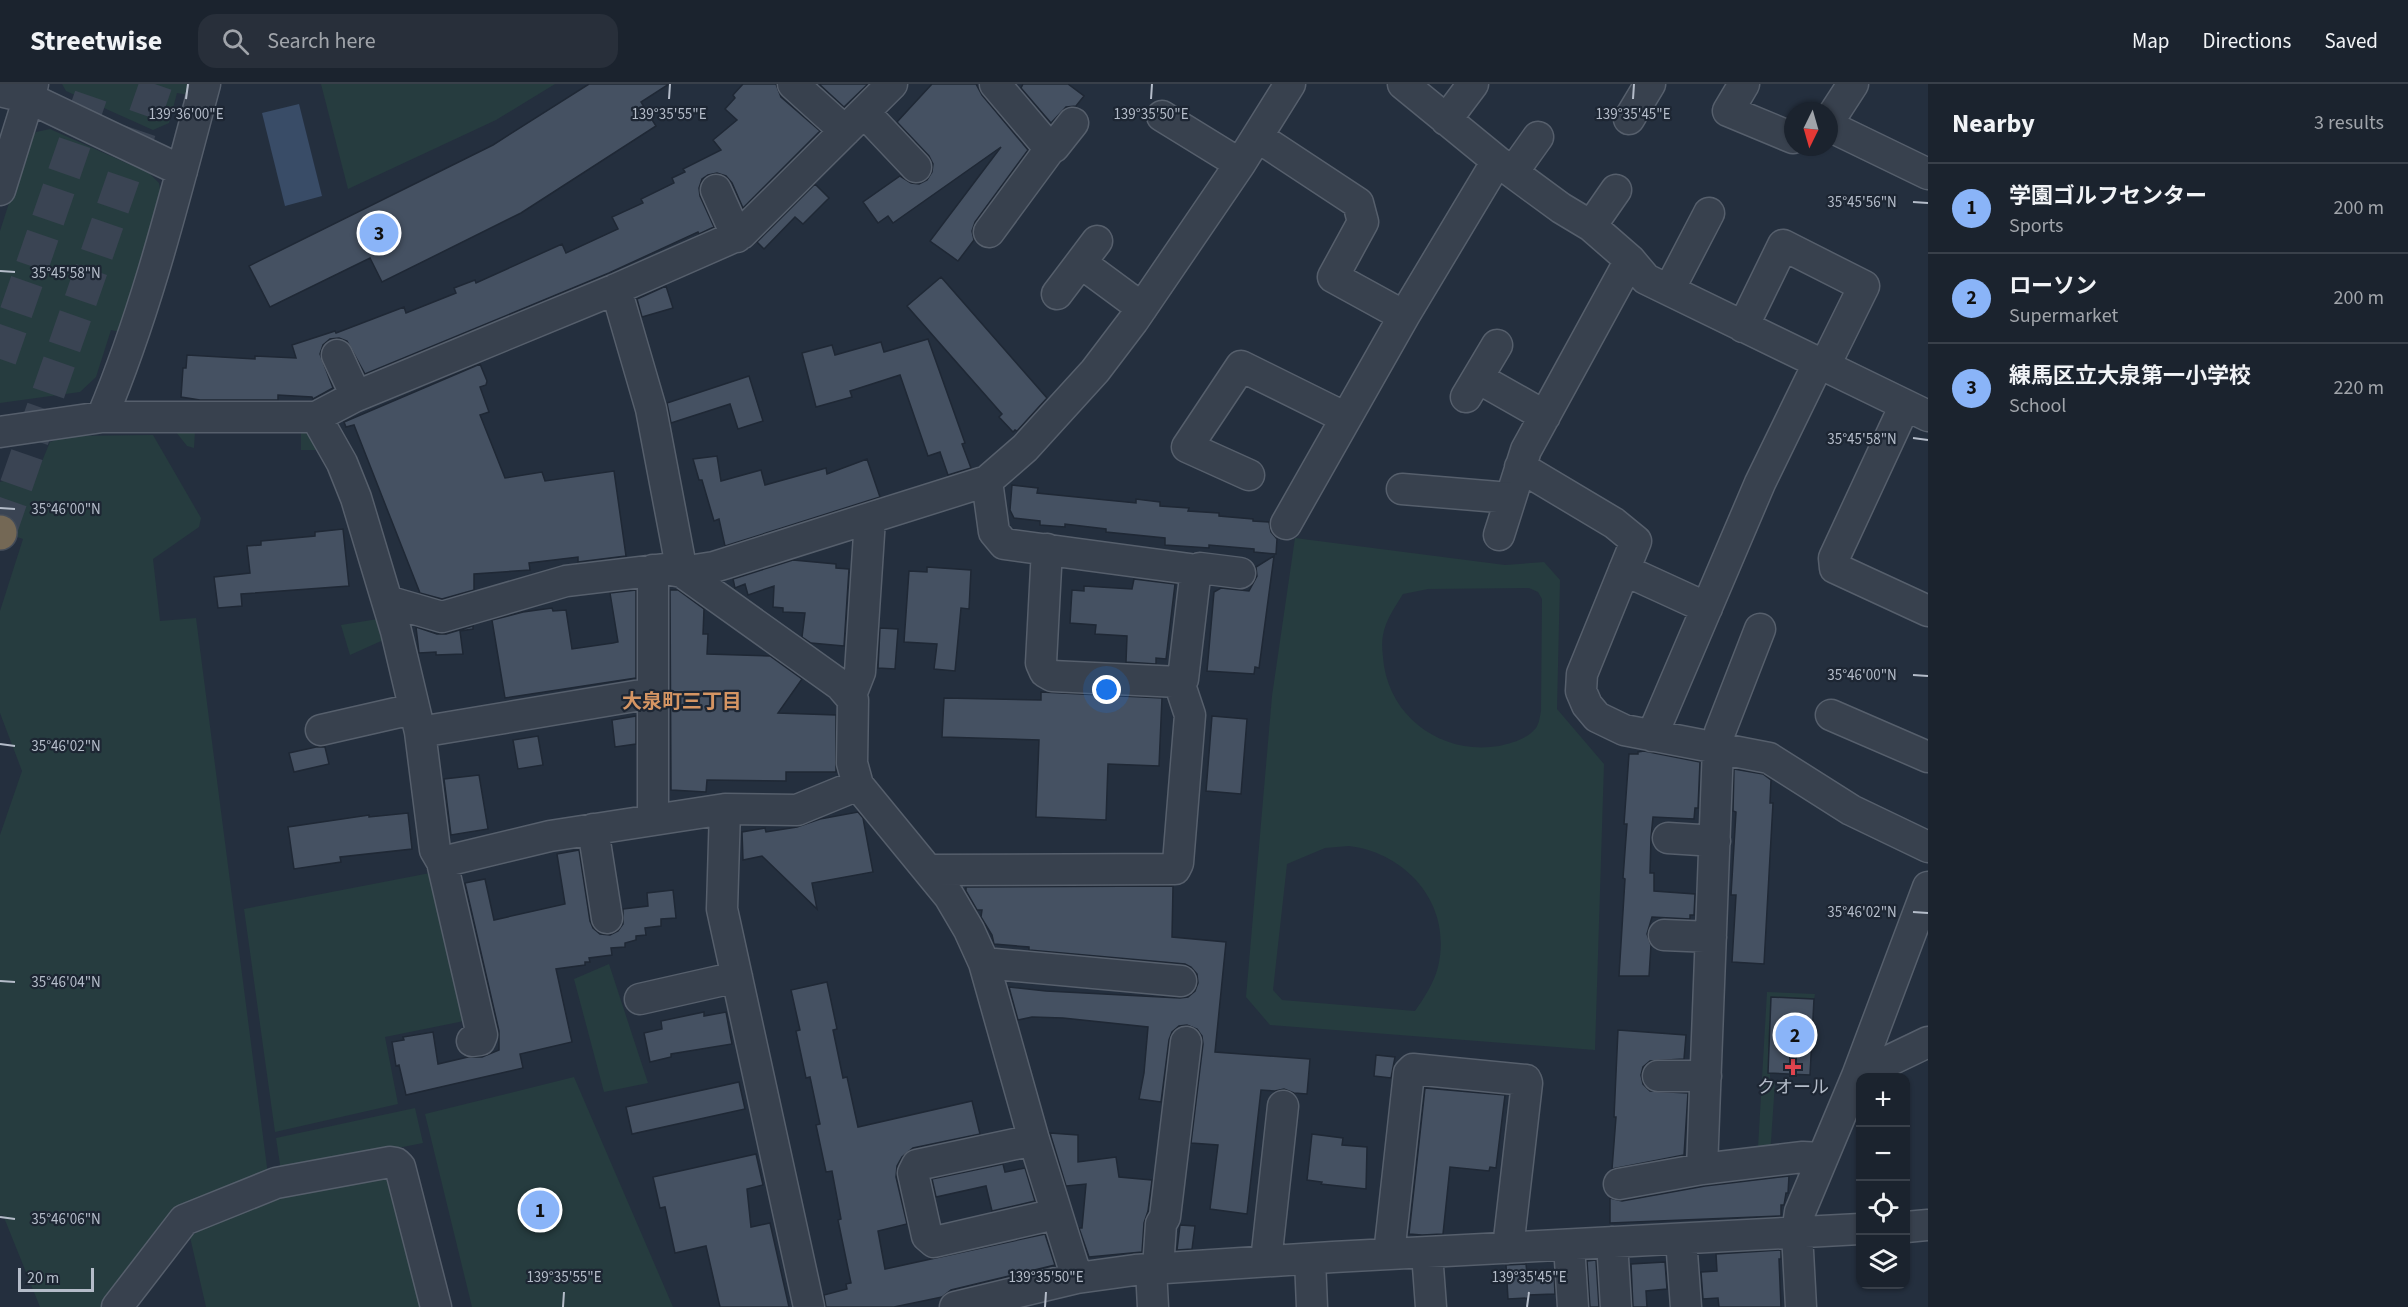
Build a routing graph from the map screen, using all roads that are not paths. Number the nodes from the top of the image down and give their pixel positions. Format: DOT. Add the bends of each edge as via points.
graph roads {
  1 [pos="205,84"];
  2 [pos="794,84"];
  3 [pos="892,84"];
  4 [pos="995,84"];
  5 [pos="1290,84"];
  6 [pos="1403,84"];
  7 [pos="1473,84"];
  8 [pos="1650,84"];
  9 [pos="1744,84"];
  10 [pos="1853,84"];
  11 [pos="0,91"];
  12 [pos="31,91"];
  13 [pos="1838,108"];
  14 [pos="1161,116"];
  15 [pos="1629,119"];
  16 [pos="1446,120"];
  17 [pos="855,122"];
  18 [pos="1073,123"];
  19 [pos="1838,128"];
  20 [pos="1784,134"];
  21 [pos="1258,137"];
  22 [pos="1538,137"];
  23 [pos="1050,149"];
  24 [pos="1240,164"];
  25 [pos="916,167"];
  26 [pos="1505,167"];
  27 [pos="182,171"];
  28 [pos="1928,174"];
  29 [pos="0,190"];
  30 [pos="716,190"];
  31 [pos="1616,190"];
  32 [pos="1709,213"];
  33 [pos="1591,226"];
  34 [pos="989,232"];
  35 [pos="737,237"];
  36 [pos="1630,260"];
  37 [pos="616,289"];
  38 [pos="1669,290"];
  39 [pos="1057,294"];
  40 [pos="1142,308"];
  41 [pos="1404,316"];
  42 [pos="1743,327"];
  43 [pos="1497,345"];
  44 [pos="337,355"];
  45 [pos="1821,364"];
  46 [pos="356,396"];
  47 [pos="1917,411"];
  48 [pos="1545,416"];
  49 [pos="102,417"];
  50 [pos="316,417"];
  51 [pos="1346,418"];
  52 [pos="0,432"];
  53 [pos="1520,467"];
  54 [pos="1249,475"];
  55 [pos="987,481"];
  56 [pos="1402,489"];
  57 [pos="1510,498"];
  58 [pos="870,519"];
  59 [pos="1286,524"];
  60 [pos="1499,534"];
  61 [pos="1047,549"];
  62 [pos="1624,570"];
  63 [pos="668,571"];
  64 [pos="1193,573"];
  65 [pos="1240,573"];
  66 [pos="387,601"];
  67 [pos="1925,603"];
  68 [pos="1707,608"];
  69 [pos="1760,629"];
  70 [pos="1179,682"];
  71 [pos="653,693"];
  72 [pos="851,695"];
  73 [pos="1831,715"];
  74 [pos="416,720"];
  75 [pos="321,730"];
  76 [pos="1652,736"];
  77 [pos="1718,747"];
  78 [pos="1928,757"];
  79 [pos="858,785"];
  80 [pos="725,809"];
  81 [pos="653,819"];
  82 [pos="593,829"];
  83 [pos="1668,838"];
  84 [pos="1715,841"];
  85 [pos="1928,847"];
  86 [pos="442,862"];
  87 [pos="929,870"];
  88 [pos="1928,887"];
  89 [pos="607,918"];
  90 [pos="1664,935"];
  91 [pos="1711,937"];
  92 [pos="984,963"];
  93 [pos="737,977"];
  94 [pos="1181,981"];
  95 [pos="640,999"];
  96 [pos="472,1041"];
  97 [pos="1186,1042"];
  98 [pos="1928,1042"];
  99 [pos="1876,1054"];
  100 [pos="1658,1076"];
  101 [pos="1706,1077"];
  102 [pos="1283,1106"];
  103 [pos="1034,1140"];
  104 [pos="1822,1158"];
  105 [pos="1702,1170"];
  106 [pos="1619,1184"];
  107 [pos="1056,1214"];
  108 [pos="1928,1225"];
  109 [pos="1910,1227"];
  110 [pos="1856,1229"];
  111 [pos="1797,1233"];
  112 [pos="1682,1239"];
  113 [pos="1612,1242"];
  114 [pos="1569,1245"];
  115 [pos="1509,1248"];
  116 [pos="1427,1253"];
  117 [pos="1389,1254"];
  118 [pos="1310,1259"];
  119 [pos="1266,1261"];
  120 [pos="1154,1269"];
  121 [pos="1061,1290"];
  122 [pos="968,1305"];
  123 [pos="117,1307"];
  124 [pos="436,1307"];
  125 [pos="809,1307"];
  126 [pos="1153,1307"];
  127 [pos="1312,1307"];
  128 [pos="1431,1307"];
  129 [pos="1573,1307"];
  130 [pos="1616,1307"];
  131 [pos="1686,1307"];
  132 [pos="1801,1307"];
  1 -- 27 [label="street"];
  2 -- 17 [label="street"];
  3 -- 17 [label="street"];
  4 -- 23 [label="street"];
  5 -- 21 [label="street"];
  6 -- 16 [label="street"];
  7 -- 16 [label="street"];
  8 -- 15 [label="street"];
  9 -- 20 [label="street" via="1728,111"];
  10 -- 13 [label="street"];
  11 -- 12 [label="street"];
  12 -- 27 [label="street"];
  12 -- 29 [label="street"];
  14 -- 24 [label="street"];
  16 -- 26 [label="street"];
  17 -- 25 [label="street"];
  17 -- 35 [label="street"];
  18 -- 23 [label="street"];
  19 -- 28 [label="street"];
  21 -- 24 [label="street"];
  21 -- 41 [label="street" via="1358,203 1363,222 1333,277"];
  22 -- 26 [label="street"];
  23 -- 34 [label="street"];
  24 -- 40 [label="street"];
  26 -- 33 [label="street"];
  26 -- 41 [label="street"];
  27 -- 49 [label="street" via="130,345"];
  30 -- 35 [label="street"];
  31 -- 33 [label="street"];
  32 -- 38 [label="street"];
  33 -- 36 [label="street"];
  35 -- 37 [label="street"];
  36 -- 38 [label="street" via="1646,279"];
  36 -- 48 [label="street"];
  37 -- 46 [label="street"];
  37 -- 63 [label="street" via="651,409"];
  38 -- 42 [label="street"];
  39 -- 40 [label="street" via="1089,252"];
  40 -- 55 [label="street" via="1057,415"];
  41 -- 51 [label="street"];
  42 -- 45 [label="street"];
  42 -- 45 [label="street" via="1783,245 1864,286 1827,361"];
  43 -- 48 [label="street" via="1472,387"];
  44 -- 46 [label="street"];
  45 -- 47 [label="street"];
  45 -- 68 [label="street" via="1761,483"];
  46 -- 50 [label="street"];
  47 -- 67 [label="street" via="1834,558 1835,568"];
  48 -- 53 [label="street"];
  49 -- 50 [label="street"];
  49 -- 52 [label="street"];
  50 -- 66 [label="street" via="356,498"];
  51 -- 54 [label="street" via="1241,366 1187,447"];
  51 -- 59 [label="street"];
  53 -- 57 [label="street"];
  53 -- 62 [label="street" via="1636,540"];
  55 -- 58 [label="street"];
  55 -- 61 [label="street" via="994,532 1004,544"];
  56 -- 57 [label="street"];
  57 -- 60 [label="street"];
  58 -- 63 [label="street" via="714,567"];
  58 -- 72 [label="street" via="861,672"];
  61 -- 64 [label="street" via="1190,569"];
  61 -- 70 [label="street" via="1041,663 1045,672 1052,676"];
  62 -- 68 [label="street"];
  62 -- 76 [label="street" via="1582,674 1581,691 1597,717 1624,730"];
  63 -- 66 [label="street" via="566,581 442,617"];
  63 -- 71 [label="street"];
  63 -- 72 [label="street"];
  64 -- 65 [label="street" via="1200,568"];
  64 -- 70 [label="street" via="1196,577 1184,679"];
  66 -- 74 [label="street" via="408,674"];
  68 -- 76 [label="street"];
  69 -- 77 [label="street" via="1720,732"];
  70 -- 87 [label="street" via="1190,715 1175,869"];
  71 -- 74 [label="street"];
  71 -- 81 [label="street"];
  72 -- 79 [label="street" via="852,763"];
  73 -- 78 [label="street"];
  74 -- 75 [label="street"];
  74 -- 86 [label="street" via="435,850"];
  76 -- 77 [label="street"];
  77 -- 84 [label="street"];
  77 -- 85 [label="street" via="1769,758 1851,810"];
  79 -- 80 [label="street" via="797,810"];
  79 -- 87 [label="street"];
  80 -- 81 [label="street"];
  80 -- 93 [label="street" via="722,909"];
  81 -- 82 [label="street"];
  82 -- 86 [label="street"];
  82 -- 89 [label="street"];
  83 -- 84 [label="street"];
  84 -- 91 [label="street"];
  86 -- 96 [label="street" via="482,1035 480,1040"];
  87 -- 92 [label="street" via="949,896"];
  88 -- 99 [label="street"];
  90 -- 91 [label="street"];
  91 -- 101 [label="street"];
  92 -- 94 [label="street"];
  92 -- 103 [label="street"];
  93 -- 95 [label="street"];
  93 -- 125 [label="street"];
  97 -- 120 [label="street" via="1165,1217"];
  98 -- 99 [label="street"];
  99 -- 104 [label="street" via="1857,1076"];
  100 -- 101 [label="street"];
  101 -- 105 [label="street"];
  102 -- 119 [label="street"];
  103 -- 107 [label="street"];
  103 -- 107 [label="street" via="917,1165 913,1173 927,1236 934,1242"];
  104 -- 105 [label="street"];
  104 -- 111 [label="street" via="1805,1196"];
  105 -- 106 [label="street"];
  107 -- 121 [label="street"];
  108 -- 109 [label="street"];
  110 -- 111 [label="street"];
  111 -- 112 [label="street"];
  111 -- 132 [label="street"];
  112 -- 113 [label="street"];
  112 -- 131 [label="street"];
  113 -- 114 [label="street"];
  113 -- 130 [label="street"];
  114 -- 115 [label="street"];
  114 -- 129 [label="street"];
  115 -- 116 [label="street"];
  115 -- 117 [label="street" via="1526,1080 1413,1069 1409,1073"];
  116 -- 117 [label="street"];
  116 -- 128 [label="street"];
  117 -- 118 [label="street"];
  118 -- 119 [label="street"];
  118 -- 127 [label="street"];
  119 -- 120 [label="street"];
  120 -- 121 [label="street"];
  120 -- 126 [label="street"];
  121 -- 122 [label="street"];
  123 -- 124 [label="street" via="184,1220 276,1183 390,1162 400,1167"];
}
